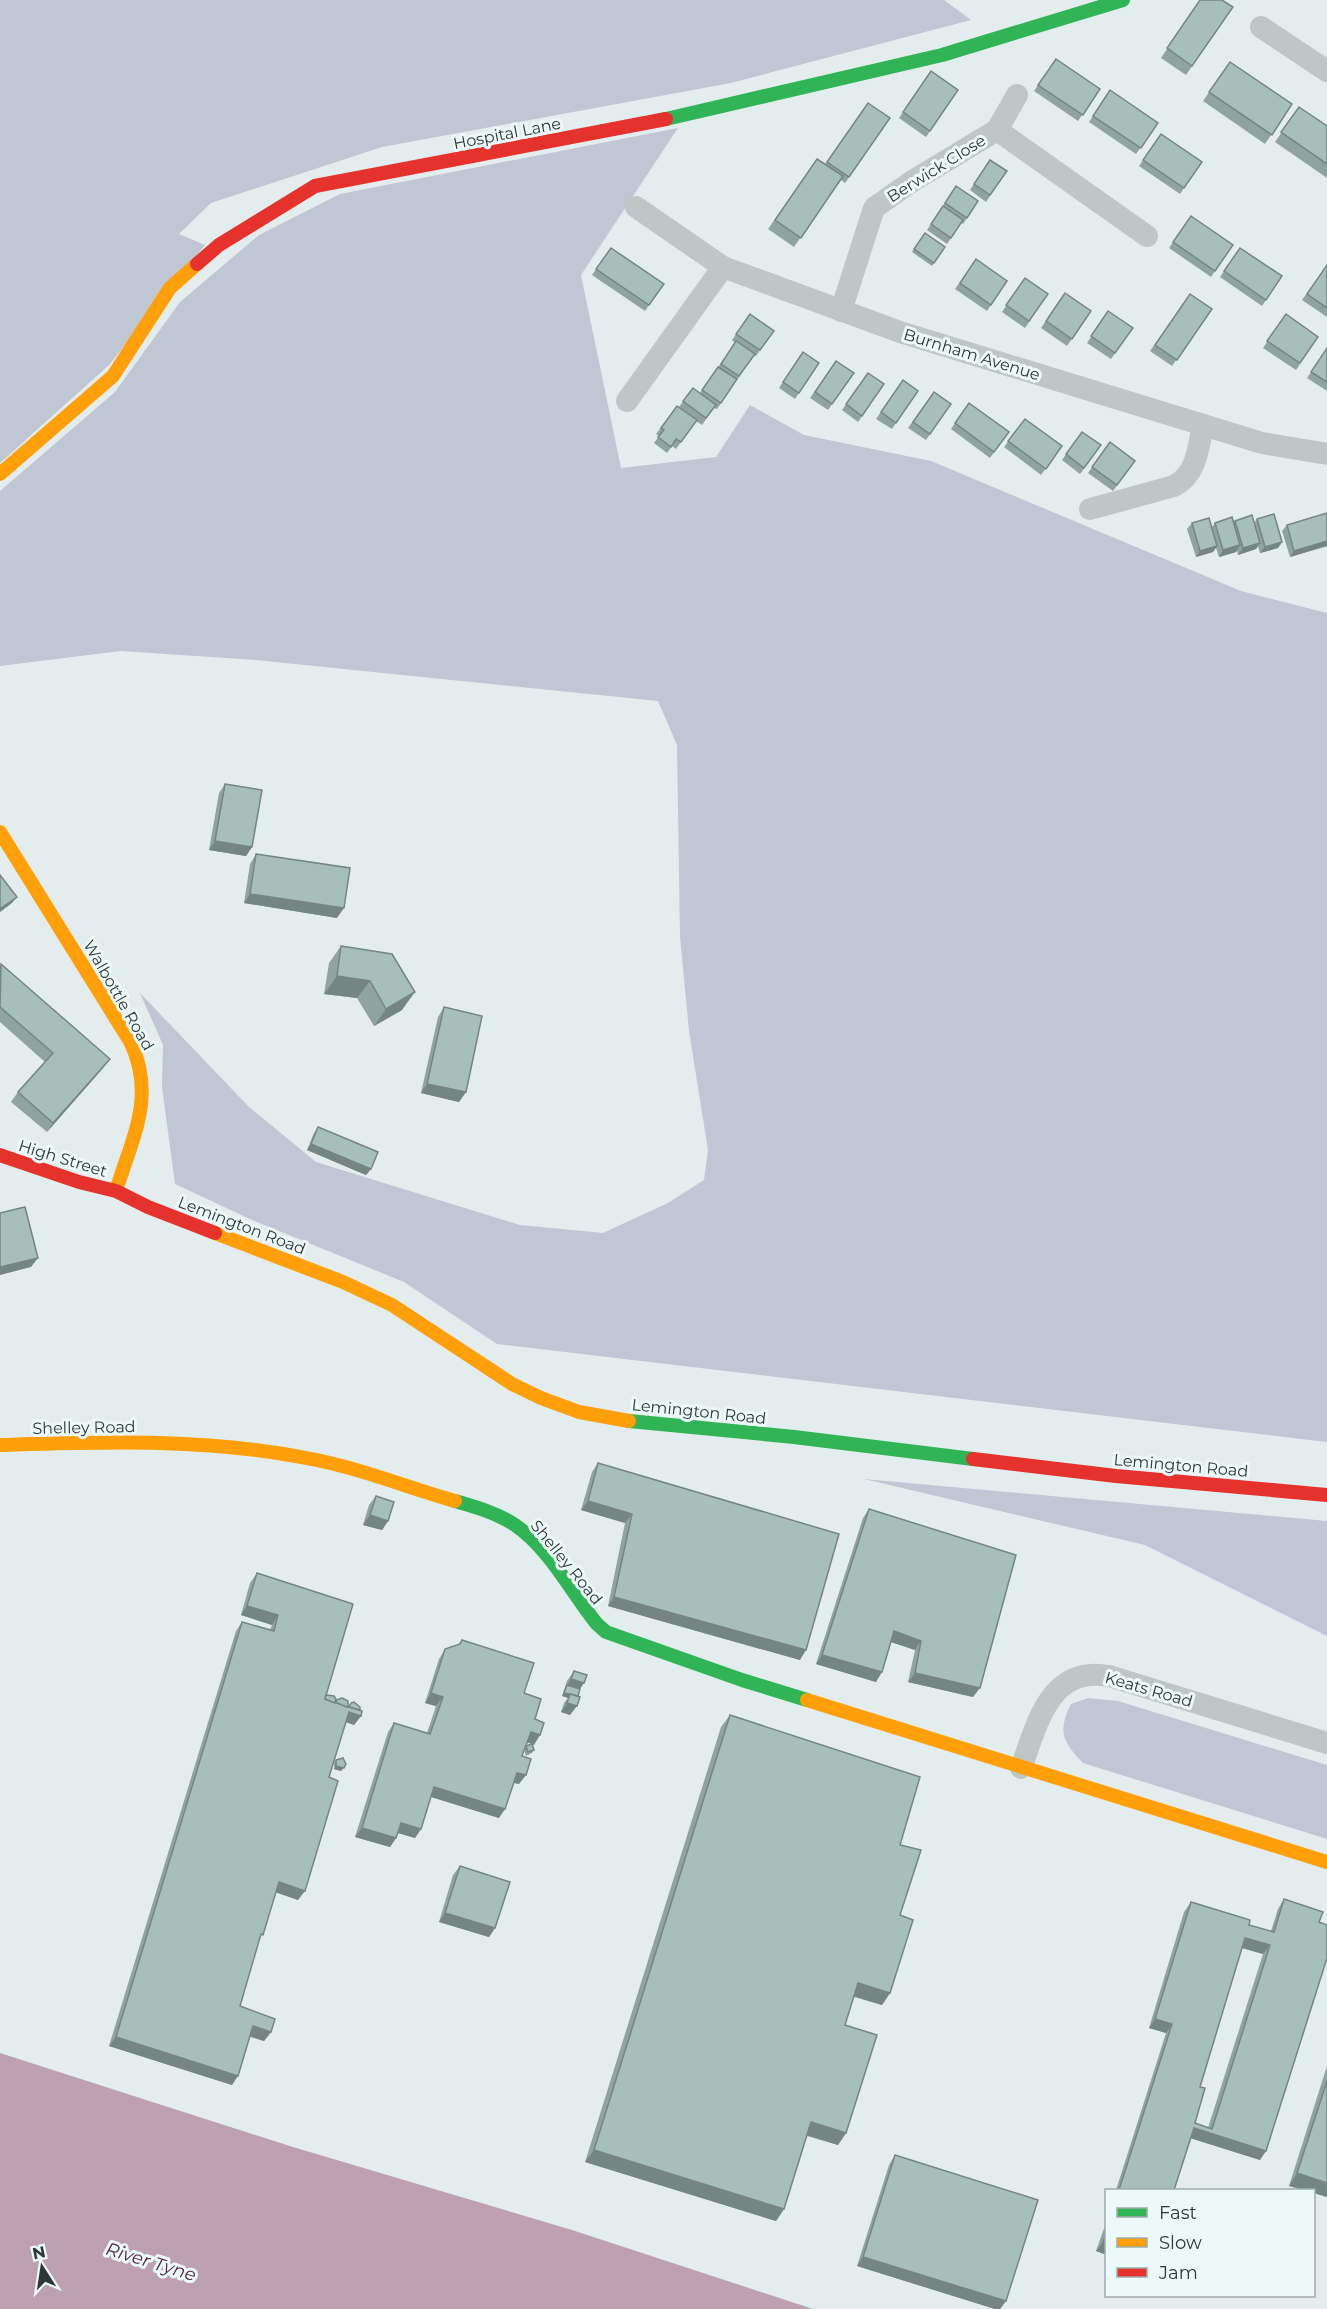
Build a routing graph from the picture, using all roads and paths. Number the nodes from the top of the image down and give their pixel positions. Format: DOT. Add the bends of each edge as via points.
graph roads {
  1 [pos="1123,0"];
  2 [pos="1261,27"];
  3 [pos="1327,71"];
  4 [pos="1017,95"];
  5 [pos="997,130"];
  6 [pos="636,207"];
  7 [pos="1147,236"];
  8 [pos="723,267"];
  9 [pos="841,311"];
  10 [pos="627,401"];
  11 [pos="1203,425"];
  12 [pos="1327,454"];
  13 [pos="0,474"];
  14 [pos="1089,509"];
  15 [pos="0,831"];
  16 [pos="0,1155"];
  17 [pos="116,1191"];
  18 [pos="0,1445"];
  19 [pos="1327,1495"];
  20 [pos="1327,1743"];
  21 [pos="1022,1768"];
  22 [pos="1327,1862"];
  1 -- 13 [label="street, Hospital Lane" via="942,55 707,111 315,186 219,244 170,288 113,376"];
  2 -- 3 [label="street"];
  4 -- 5 [label="street"];
  5 -- 7 [label="street, Berwick Close"];
  5 -- 9 [label="street, Berwick Close" via="874,208"];
  6 -- 8 [label="street, Burnham Avenue"];
  8 -- 9 [label="street, Burnham Avenue"];
  8 -- 10 [label="street"];
  9 -- 11 [label="street, Burnham Avenue"];
  11 -- 12 [label="street, Burnham Avenue" via="1262,443"];
  11 -- 14 [label="street" via="1192,471 1184,480"];
  15 -- 17 [label="street, Walbottle Road" via="140,1062 141,1107"];
  16 -- 17 [label="street, High Street"];
  17 -- 19 [label="street, Lemington Road" via="343,1282 382,1301 512,1384 579,1412 636,1422 1116,1476"];
  18 -- 21 [label="street, Shelley Road" via="127,1442 211,1445 291,1455 355,1470 474,1507 503,1518 532,1541 580,1606 606,1632 742,1680"];
  20 -- 21 [label="street, Keats Road" via="1095,1673 1070,1681 1046,1702"];
  21 -- 22 [label="street, Shelley Road"];
}
